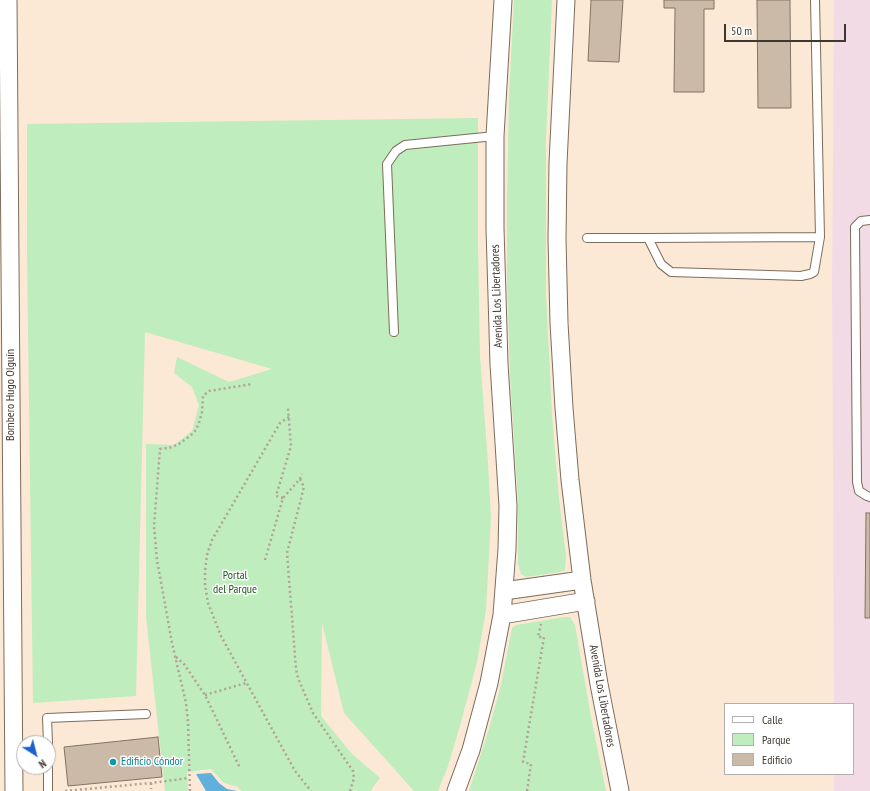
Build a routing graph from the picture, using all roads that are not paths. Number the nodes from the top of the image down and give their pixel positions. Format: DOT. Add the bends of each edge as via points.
graph roads {
  1 [pos="8,0"];
  2 [pos="503,0"];
  3 [pos="566,0"];
  4 [pos="815,0"];
  5 [pos="4,61"];
  6 [pos="495,136"];
  7 [pos="5,162"];
  8 [pos="870,220"];
  9 [pos="820,237"];
  10 [pos="586,238"];
  11 [pos="648,238"];
  12 [pos="394,332"];
  13 [pos="870,497"];
  14 [pos="582,580"];
  15 [pos="504,591"];
  16 [pos="586,601"];
  17 [pos="502,615"];
  18 [pos="6,630"];
  19 [pos="146,714"];
  20 [pos="48,735"];
  21 [pos="48,775"];
  22 [pos="14,791"];
  23 [pos="48,791"];
  24 [pos="456,791"];
  25 [pos="620,791"];
  1 -- 5 [label="street, Bombero Hugo Olguín"];
  2 -- 6 [label="street, Avenida Los Libertadores"];
  3 -- 14 [label="street, Avenida Los Libertadores" via="558,163 558,281 568,451"];
  4 -- 9 [label="lane"];
  5 -- 7 [label="street, Bombero Hugo Olguín"];
  6 -- 12 [label="lane" via="405,145 387,164"];
  6 -- 15 [label="street, Avenida Los Libertadores" via="496,295 508,506"];
  7 -- 18 [label="street, Bombero Hugo Olguín"];
  8 -- 13 [label="lane" via="857,224 855,235 857,482 859,491"];
  9 -- 11 [label="lane"];
  9 -- 11 [label="lane" via="814,272 801,276 671,272 661,264"];
  10 -- 11 [label="lane"];
  14 -- 15 [label="street"];
  14 -- 16 [label="street, Avenida Los Libertadores"];
  15 -- 17 [label="street, Avenida Los Libertadores"];
  16 -- 17 [label="street"];
  16 -- 25 [label="street, Avenida Los Libertadores"];
  17 -- 24 [label="street, Avenida Los Libertadores" via="481,716"];
  18 -- 22 [label="street, Bombero Hugo Olguín"];
  19 -- 20 [label="lane" via="47,718"];
  21 -- 23 [label="lane"];
}
